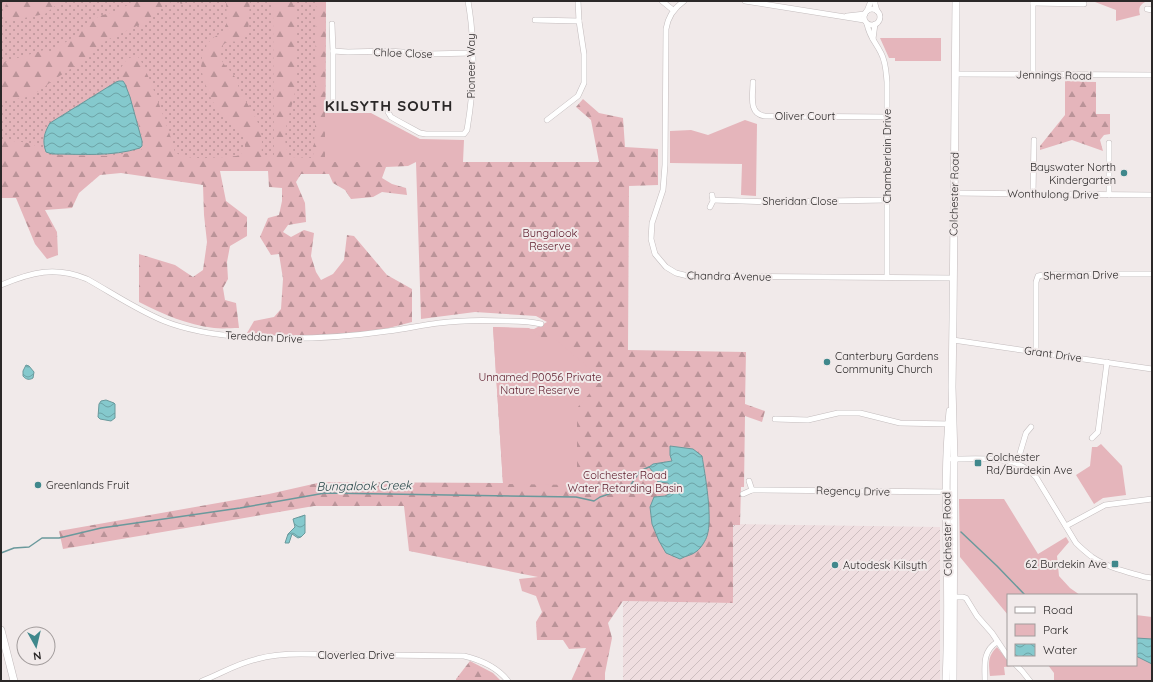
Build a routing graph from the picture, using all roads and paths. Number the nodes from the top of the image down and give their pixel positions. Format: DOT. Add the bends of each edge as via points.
graph roads {
  1 [pos="468,1"];
  2 [pos="578,1"];
  3 [pos="662,1"];
  4 [pos="684,1"];
  5 [pos="745,1"];
  6 [pos="870,1"];
  7 [pos="875,1"];
  8 [pos="956,1"];
  9 [pos="1033,2"];
  10 [pos="1084,4"];
  11 [pos="673,10"];
  12 [pos="877,11"];
  13 [pos="866,12"];
  14 [pos="842,16"];
  15 [pos="535,20"];
  16 [pos="579,21"];
  17 [pos="866,22"];
  18 [pos="332,24"];
  19 [pos="875,24"];
  20 [pos="873,39"];
  21 [pos="333,51"];
  22 [pos="473,53"];
  23 [pos="956,74"];
  24 [pos="1033,74"];
  25 [pos="1152,75"];
  26 [pos="753,82"];
  27 [pos="333,100"];
  28 [pos="388,112"];
  29 [pos="887,117"];
  30 [pos="548,120"];
  31 [pos="1034,140"];
  32 [pos="1109,143"];
  33 [pos="954,193"];
  34 [pos="1033,194"];
  35 [pos="1109,195"];
  36 [pos="1152,195"];
  37 [pos="887,200"];
  38 [pos="710,207"];
  39 [pos="1152,274"];
  40 [pos="887,277"];
  41 [pos="953,278"];
  42 [pos="1,284"];
  43 [pos="541,324"];
  44 [pos="953,340"];
  45 [pos="1036,352"];
  46 [pos="1107,362"];
  47 [pos="1152,368"];
  48 [pos="775,419"];
  49 [pos="951,424"];
  50 [pos="1031,427"];
  51 [pos="1092,438"];
  52 [pos="951,459"];
  53 [pos="1017,463"];
  54 [pos="749,481"];
  55 [pos="752,490"];
  56 [pos="950,492"];
  57 [pos="743,494"];
  58 [pos="1152,499"];
  59 [pos="1066,526"];
  60 [pos="1152,578"];
  61 [pos="950,597"];
  62 [pos="1,630"];
  63 [pos="997,642"];
  64 [pos="1007,656"];
  65 [pos="1017,666"];
  66 [pos="14,681"];
  67 [pos="202,681"];
  68 [pos="508,681"];
  69 [pos="946,681"];
  70 [pos="953,681"];
  71 [pos="985,681"];
  72 [pos="1030,681"];
  1 -- 22 [label="street, Pioneer Way"];
  2 -- 16 [label="street"];
  3 -- 11 [label="street"];
  4 -- 11 [label="street"];
  5 -- 14 [label="street"];
  6 -- 13 [label="street"];
  7 -- 12 [label="street"];
  8 -- 23 [label="main road, Colchester Road"];
  9 -- 10 [label="street"];
  9 -- 24 [label="street"];
  11 -- 40 [label="street, Chandra Avenue" via="667,21 666,36 663,190 651,231 655,254 666,267 688,276"];
  12 -- 13 [label="street"];
  12 -- 19 [label="street" via="879,18"];
  13 -- 14 [label="street"];
  13 -- 17 [label="street"];
  14 -- 17 [label="street"];
  15 -- 16 [label="street"];
  16 -- 30 [label="street" via="584,54 584,83 578,96"];
  17 -- 19 [label="street"];
  17 -- 20 [label="street, Chamberlain Drive"];
  18 -- 21 [label="street"];
  19 -- 20 [label="street"];
  20 -- 29 [label="street, Chamberlain Drive" via="886,66"];
  21 -- 22 [label="street, Chloe Close"];
  21 -- 27 [label="street"];
  22 -- 28 [label="street, Pioneer Way" via="472,92 467,130 464,134 420,133 391,117"];
  23 -- 24 [label="street, Jennings Road"];
  23 -- 33 [label="main road, Colchester Road"];
  24 -- 25 [label="street, Jennings Road"];
  26 -- 29 [label="street, Oliver Court" via="753,108 759,115"];
  29 -- 37 [label="street, Chamberlain Drive"];
  31 -- 34 [label="street"];
  32 -- 35 [label="street"];
  33 -- 34 [label="street, Wonthulong Drive"];
  33 -- 41 [label="main road, Colchester Road"];
  34 -- 35 [label="street, Wonthulong Drive"];
  35 -- 36 [label="street, Wonthulong Drive"];
  37 -- 38 [label="street, Sheridan Close" via="768,202 713,197"];
  37 -- 40 [label="street, Chamberlain Drive"];
  39 -- 45 [label="street, Sherman Drive" via="1038,276"];
  40 -- 41 [label="street, Chandra Avenue"];
  41 -- 44 [label="main road, Colchester Road"];
  42 -- 43 [label="street, Tereddan Drive" via="36,272 77,275 165,321 214,334 252,338 330,338 468,320 526,321"];
  44 -- 45 [label="street, Grant Drive"];
  44 -- 49 [label="main road, Colchester Road"];
  45 -- 46 [label="street, Grant Drive"];
  46 -- 47 [label="street, Grant Drive"];
  46 -- 51 [label="street" via="1098,432"];
  48 -- 49 [label="street" via="808,420 850,413 900,423"];
  49 -- 52 [label="main road, Colchester Road"];
  50 -- 53 [label="street" via="1026,433"];
  52 -- 53 [label="street" via="1003,460"];
  52 -- 56 [label="main road, Colchester Road"];
  53 -- 59 [label="street" via="1036,477"];
  54 -- 55 [label="street"];
  55 -- 56 [label="street, Regency Drive"];
  55 -- 57 [label="street, Regency Drive"];
  56 -- 61 [label="main road, Colchester Road"];
  58 -- 59 [label="street" via="1105,505"];
  59 -- 60 [label="street" via="1076,543 1092,557 1104,564"];
  61 -- 63 [label="street" via="966,598"];
  61 -- 69 [label="main road, Colchester Road"];
  61 -- 70 [label="main road, Colchester Road"];
  62 -- 66 [label="main road"];
  63 -- 64 [label="street"];
  63 -- 71 [label="street" via="986,654"];
  65 -- 72 [label="street"];
  67 -- 68 [label="street, Cloverlea Drive" via="256,659 289,654 464,656 490,666"];
}
